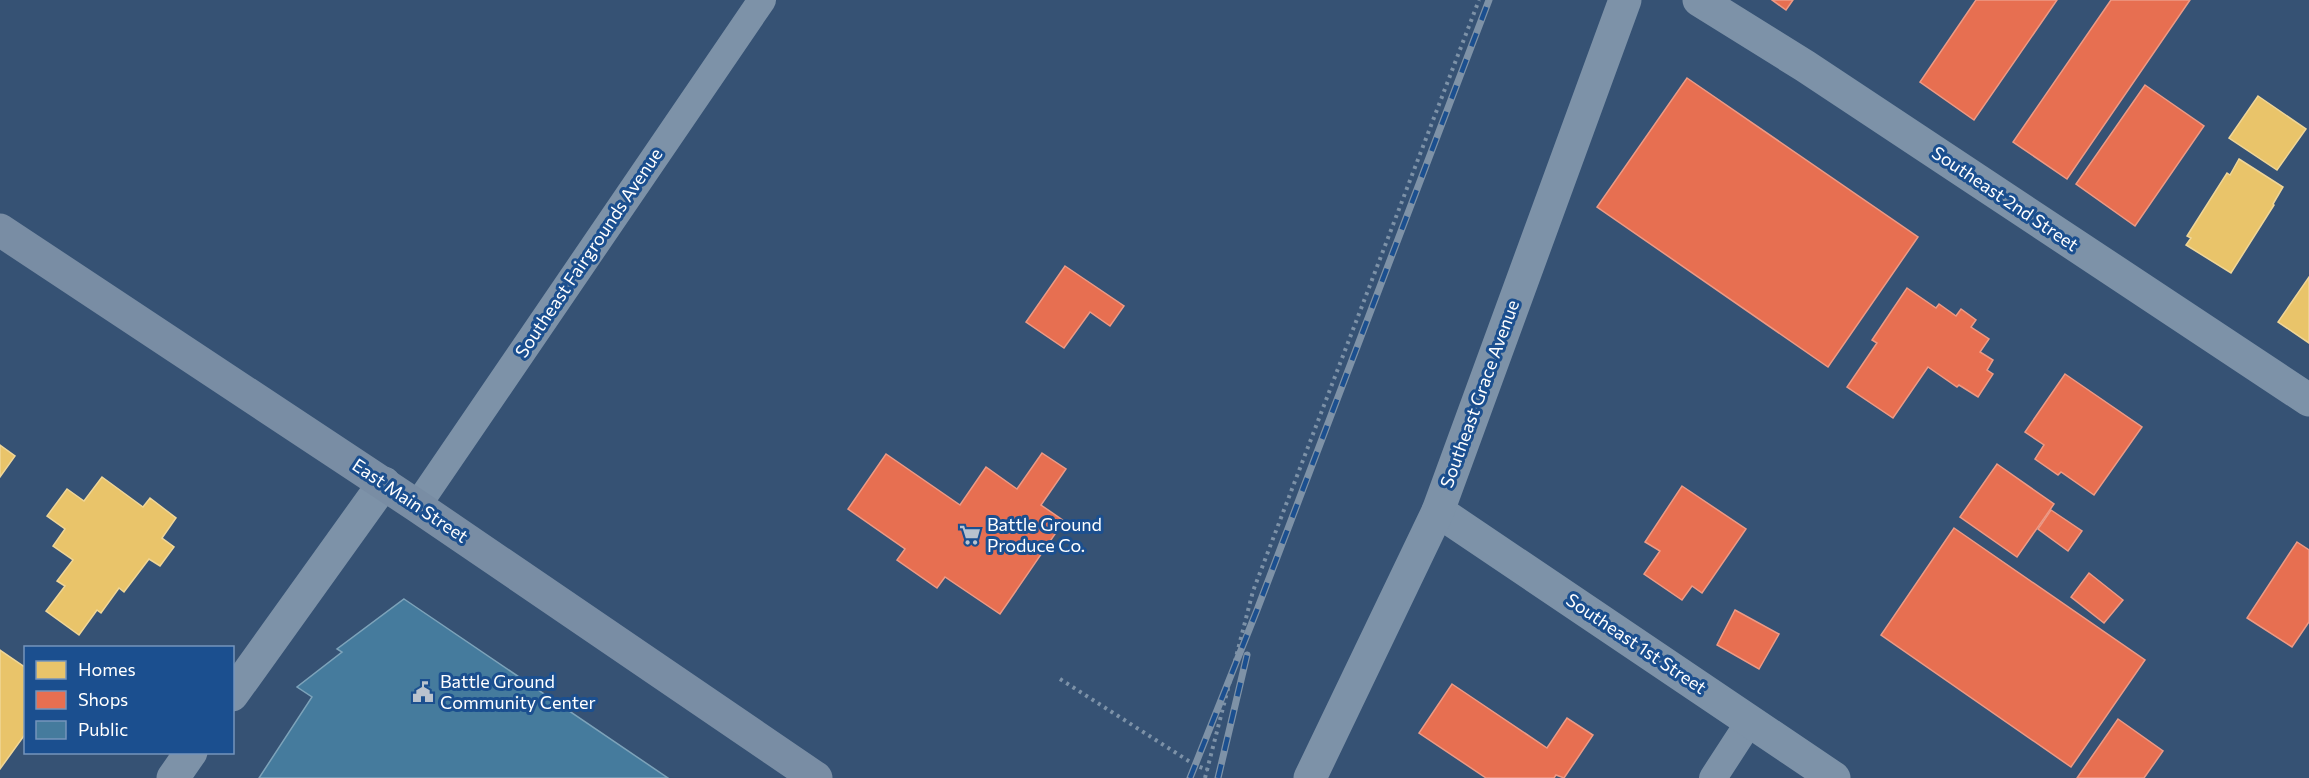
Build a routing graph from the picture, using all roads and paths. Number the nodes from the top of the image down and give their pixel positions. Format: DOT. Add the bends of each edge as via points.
graph roads {
  1 [pos="762,0"];
  2 [pos="1479,0"];
  3 [pos="1625,0"];
  4 [pos="1699,0"];
  5 [pos="0,230"];
  6 [pos="2309,400"];
  7 [pos="384,483"];
  8 [pos="417,506"];
  9 [pos="1438,511"];
  10 [pos="1060,680"];
  11 [pos="234,692"];
  12 [pos="1750,721"];
  13 [pos="190,754"];
  14 [pos="1208,770"];
  15 [pos="173,778"];
  16 [pos="816,778"];
  17 [pos="1205,778"];
  18 [pos="1310,778"];
  19 [pos="1713,778"];
  20 [pos="1834,778"];
  1 -- 8 [label="lane, Southeast Fairgrounds Avenue"];
  2 -- 14 [label="path" via="1253,591"];
  3 -- 9 [label="street, Southeast Grace Avenue"];
  4 -- 6 [label="street, Southeast 2nd Street"];
  5 -- 7 [label="main road, East Main Street"];
  7 -- 8 [label="main road, East Main Street"];
  7 -- 11 [label="street"];
  8 -- 16 [label="main road, East Main Street"];
  9 -- 12 [label="street, Southeast 1st Street"];
  9 -- 18 [label="street, Southeast Grace Avenue"];
  10 -- 14 [label="path"];
  12 -- 19 [label="lane"];
  12 -- 20 [label="street, Southeast 1st Street"];
  13 -- 15 [label="street"];
  14 -- 17 [label="path"];
}
